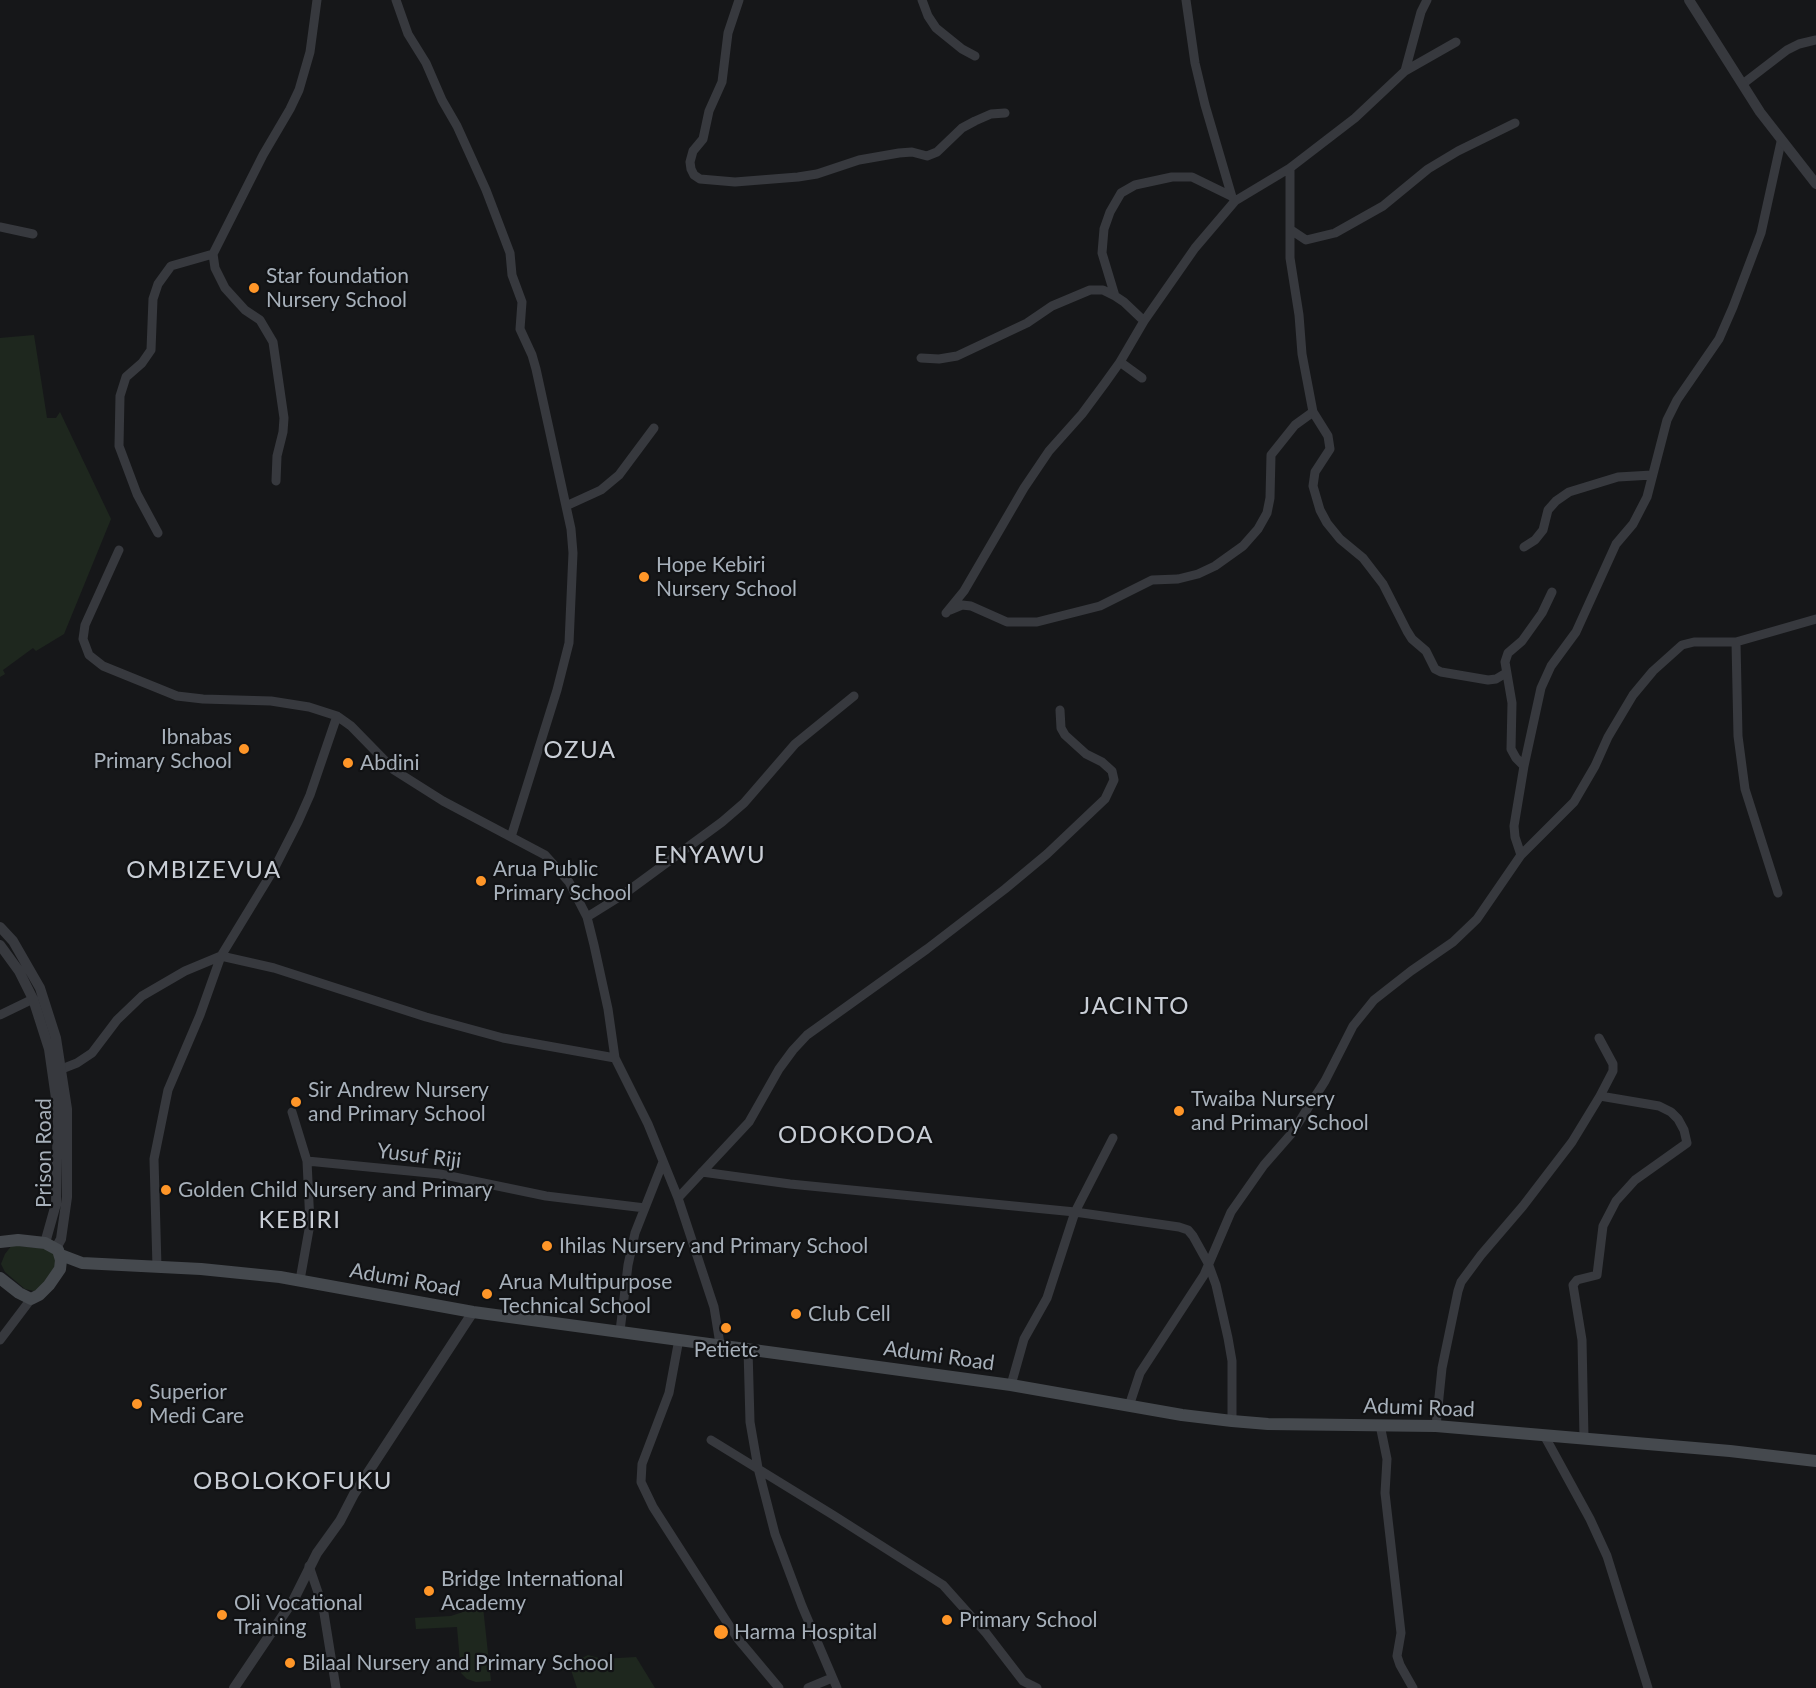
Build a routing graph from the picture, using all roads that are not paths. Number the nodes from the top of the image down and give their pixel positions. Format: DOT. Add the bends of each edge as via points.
graph roads {
  1 [pos="317,0"];
  2 [pos="396,0"];
  3 [pos="739,0"];
  4 [pos="922,0"];
  5 [pos="1186,0"];
  6 [pos="1428,0"];
  7 [pos="1689,0"];
  8 [pos="1816,40"];
  9 [pos="1456,42"];
  10 [pos="975,56"];
  11 [pos="1405,71"];
  12 [pos="1743,83"];
  13 [pos="1005,113"];
  14 [pos="1515,123"];
  15 [pos="1781,141"];
  16 [pos="1290,168"];
  17 [pos="1816,184"];
  18 [pos="1233,199"];
  19 [pos="0,227"];
  20 [pos="1291,230"];
  21 [pos="33,234"];
  22 [pos="213,254"];
  23 [pos="1115,296"];
  24 [pos="1144,321"];
  25 [pos="921,358"];
  26 [pos="1120,362"];
  27 [pos="1142,378"];
  28 [pos="1313,412"];
  29 [pos="654,428"];
  30 [pos="1653,475"];
  31 [pos="276,481"];
  32 [pos="566,506"];
  33 [pos="158,533"];
  34 [pos="1524,547"];
  35 [pos="119,550"];
  36 [pos="1552,592"];
  37 [pos="1816,619"];
  38 [pos="1736,642"];
  39 [pos="1506,674"];
  40 [pos="854,696"];
  41 [pos="1060,710"];
  42 [pos="337,716"];
  43 [pos="1524,766"];
  44 [pos="511,837"];
  45 [pos="1521,855"];
  46 [pos="1778,893"];
  47 [pos="587,917"];
  48 [pos="0,927"];
  49 [pos="0,945"];
  50 [pos="220,956"];
  51 [pos="33,999"];
  52 [pos="0,1015"];
  53 [pos="1599,1038"];
  54 [pos="615,1058"];
  55 [pos="56,1071"];
  56 [pos="1600,1096"];
  57 [pos="292,1112"];
  58 [pos="1113,1138"];
  59 [pos="307,1161"];
  60 [pos="663,1162"];
  61 [pos="702,1172"];
  62 [pos="678,1198"];
  63 [pos="645,1208"];
  64 [pos="1075,1212"];
  65 [pos="1,1243"];
  66 [pos="54,1249"];
  67 [pos="82,1263"];
  68 [pos="1208,1263"];
  69 [pos="158,1267"];
  70 [pos="60,1269"];
  71 [pos="0,1278"];
  72 [pos="300,1280"];
  73 [pos="31,1299"];
  74 [pos="473,1312"];
  75 [pos="620,1331"];
  76 [pos="679,1339"];
  77 [pos="0,1340"];
  78 [pos="720,1344"];
  79 [pos="748,1349"];
  80 [pos="1011,1385"];
  81 [pos="1129,1406"];
  82 [pos="1232,1421"];
  83 [pos="1380,1425"];
  84 [pos="1436,1426"];
  85 [pos="1544,1436"];
  86 [pos="1584,1438"];
  87 [pos="711,1440"];
  88 [pos="1816,1461"];
  89 [pos="758,1468"];
  90 [pos="309,1566"];
  91 [pos="832,1678"];
  92 [pos="234,1688"];
  93 [pos="336,1688"];
  94 [pos="779,1688"];
  95 [pos="808,1688"];
  96 [pos="837,1688"];
  97 [pos="1037,1688"];
  98 [pos="1413,1688"];
  99 [pos="1648,1688"];
  1 -- 22 [label="street" via="310,52 299,90 262,154"];
  2 -- 32 [label="street" via="408,34 426,63 486,190 510,253 512,275 522,302 520,329 536,369"];
  3 -- 13 [label="street" via="728,33 722,82 709,111 703,139 690,162 694,175 700,179 765,180 817,174 859,160 899,153 927,156 937,152 962,128 991,114"];
  4 -- 10 [label="street" via="936,28"];
  5 -- 18 [label="street" via="1195,63"];
  6 -- 11 [label="street"];
  7 -- 12 [label="street"];
  8 -- 12 [label="street" via="1793,47"];
  9 -- 11 [label="street"];
  11 -- 16 [label="street" via="1355,118"];
  12 -- 15 [label="street"];
  14 -- 20 [label="street" via="1458,151 1383,206 1335,232 1306,240"];
  15 -- 17 [label="street"];
  15 -- 30 [label="street" via="1761,233 1746,273 1719,339 1667,420"];
  16 -- 18 [label="street"];
  16 -- 20 [label="street"];
  18 -- 23 [label="street" via="1192,177 1135,184 1122,194 1104,229 1102,253"];
  18 -- 24 [label="street"];
  19 -- 21 [label="street"];
  20 -- 28 [label="street" via="1290,258"];
  22 -- 31 [label="street" via="218,278 245,310 258,318 273,342 284,418"];
  22 -- 33 [label="street" via="171,266 158,284 153,299 151,350 126,377 120,396 120,446 137,494"];
  23 -- 24 [label="street"];
  23 -- 25 [label="street" via="1103,290 1078,293 965,353 939,359"];
  24 -- 26 [label="street"];
  26 -- 27 [label="street"];
  26 -- 28 [label="street" via="1049,451 964,591 946,612 962,605 971,606 1007,622 1036,622 1100,606 1152,580 1178,579 1215,566 1243,546 1258,529 1270,498 1271,455 1295,425"];
  28 -- 39 [label="street" via="1328,436 1330,449 1315,472 1313,486 1327,523 1383,584 1407,631 1426,651 1435,669 1488,680"];
  29 -- 32 [label="street" via="619,475 601,490"];
  30 -- 34 [label="street" via="1618,477 1569,492 1548,510 1543,530"];
  30 -- 43 [label="street" via="1633,524 1616,544 1576,632 1551,666 1541,688"];
  32 -- 44 [label="street" via="573,553 569,643"];
  35 -- 42 [label="street" via="85,625 83,639 89,656 103,666 177,696 271,701"];
  36 -- 39 [label="street" via="1531,629 1508,653"];
  37 -- 38 [label="street"];
  38 -- 45 [label="street" via="1682,645 1653,671 1633,695 1574,802"];
  38 -- 46 [label="street" via="1738,736 1745,789"];
  39 -- 43 [label="street" via="1512,703 1510,739 1516,758"];
  40 -- 47 [label="street" via="795,744 728,817"];
  41 -- 61 [label="street" via="1065,735 1112,771 1114,780 1105,799 1005,889 807,1035 779,1069 749,1122"];
  42 -- 44 [label="street" via="394,770"];
  42 -- 50 [label="street" via="298,822"];
  43 -- 45 [label="street" via="1514,826"];
  44 -- 47 [label="street" via="545,855 569,882"];
  45 -- 68 [label="street" via="1465,933 1374,1000 1353,1026 1326,1081 1292,1133 1231,1212"];
  47 -- 54 [label="street"];
  48 -- 55 [label="street, Prison Road" via="13,941 40,988 56,1038"];
  49 -- 51 [label="street, Prison Road"];
  50 -- 54 [label="street" via="274,968 503,1038"];
  50 -- 55 [label="street" via="142,996 92,1053"];
  50 -- 69 [label="street" via="168,1089 154,1159"];
  51 -- 52 [label="street"];
  51 -- 55 [label="street, Prison Road"];
  53 -- 56 [label="street" via="1613,1064"];
  54 -- 60 [label="street"];
  55 -- 66 [label="street, Prison Road"];
  56 -- 84 [label="street" via="1572,1142 1461,1282 1442,1368"];
  56 -- 86 [label="street" via="1659,1106 1671,1112 1684,1130 1687,1143 1635,1180 1616,1201 1603,1226 1597,1275 1577,1280 1573,1285 1582,1340"];
  57 -- 59 [label="street"];
  58 -- 64 [label="street"];
  59 -- 63 [label="street, Yusuf Riji" via="440,1174 546,1196"];
  59 -- 72 [label="street" via="310,1224"];
  60 -- 62 [label="street"];
  60 -- 63 [label="street"];
  61 -- 62 [label="street"];
  61 -- 64 [label="street"];
  62 -- 78 [label="street" via="714,1307"];
  63 -- 75 [label="street" via="628,1265"];
  64 -- 68 [label="street" via="1188,1230"];
  64 -- 80 [label="street" via="1047,1298 1024,1339"];
  65 -- 66 [label="main road, Adumi Road" via="18,1240"];
  66 -- 67 [label="main road, Adumi Road"];
  66 -- 70 [label="main road"];
  67 -- 69 [label="main road, Adumi Road"];
  67 -- 70 [label="main road"];
  68 -- 81 [label="street" via="1140,1373"];
  68 -- 82 [label="street" via="1232,1361"];
  69 -- 72 [label="main road, Adumi Road"];
  70 -- 73 [label="main road" via="44,1291"];
  71 -- 73 [label="main road"];
  72 -- 74 [label="main road, Adumi Road"];
  73 -- 77 [label="street"];
  74 -- 75 [label="main road, Adumi Road"];
  74 -- 90 [label="street"];
  75 -- 76 [label="main road, Adumi Road"];
  76 -- 78 [label="main road, Adumi Road"];
  76 -- 94 [label="street" via="669,1393 642,1464 640,1482 738,1639"];
  78 -- 79 [label="main road, Adumi Road"];
  79 -- 80 [label="main road, Adumi Road"];
  79 -- 89 [label="street" via="750,1422"];
  80 -- 81 [label="main road, Adumi Road"];
  81 -- 82 [label="main road, Adumi Road"];
  82 -- 83 [label="main road, Adumi Road"];
  83 -- 84 [label="main road, Adumi Road"];
  83 -- 98 [label="street" via="1388,1459 1385,1493 1401,1633 1396,1656"];
  84 -- 85 [label="main road, Adumi Road"];
  85 -- 86 [label="main road, Adumi Road"];
  85 -- 99 [label="street" via="1607,1556"];
  86 -- 88 [label="main road, Adumi Road"];
  87 -- 89 [label="street"];
  89 -- 91 [label="street" via="775,1534"];
  89 -- 97 [label="street" via="943,1585 1023,1681"];
  90 -- 92 [label="street" via="294,1599"];
  90 -- 93 [label="street" via="323,1607"];
  91 -- 95 [label="street"];
  91 -- 96 [label="street"];
}
